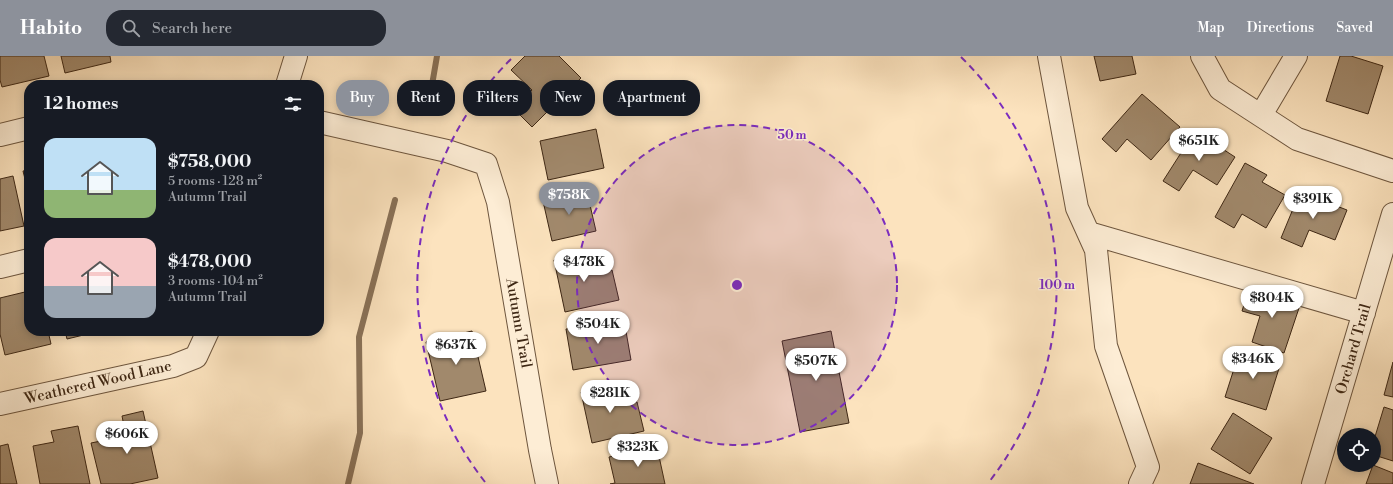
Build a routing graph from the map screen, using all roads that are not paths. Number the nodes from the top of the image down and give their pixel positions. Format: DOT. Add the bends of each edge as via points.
graph roads {
  1 [pos="296,56"];
  2 [pos="1049,56"];
  3 [pos="1202,56"];
  4 [pos="1296,56"];
  5 [pos="289,80"];
  6 [pos="1261,115"];
  7 [pos="324,123"];
  8 [pos="24,129"];
  9 [pos="0,135"];
  10 [pos="1393,171"];
  11 [pos="1393,214"];
  12 [pos="1089,233"];
  13 [pos="24,261"];
  14 [pos="0,268"];
  15 [pos="1364,313"];
  16 [pos="206,336"];
  17 [pos="0,404"];
  18 [pos="547,484"];
  19 [pos="1140,484"];
  20 [pos="1313,484"];
  1 -- 5 [label="street"];
  2 -- 12 [label="street" via="1077,208"];
  3 -- 6 [label="street" via="1220,89"];
  4 -- 6 [label="street"];
  6 -- 10 [label="street" via="1297,139"];
  7 -- 18 [label="street, Autumn Trail" via="447,151 486,164 498,202"];
  8 -- 9 [label="street"];
  11 -- 15 [label="street, Orchard Trail"];
  12 -- 15 [label="street"];
  12 -- 19 [label="street" via="1096,250 1106,346 1148,467"];
  13 -- 14 [label="street"];
  15 -- 20 [label="street, Orchard Trail"];
  16 -- 17 [label="street, Weathered Wood Lane" via="196,357 173,366"];
}
